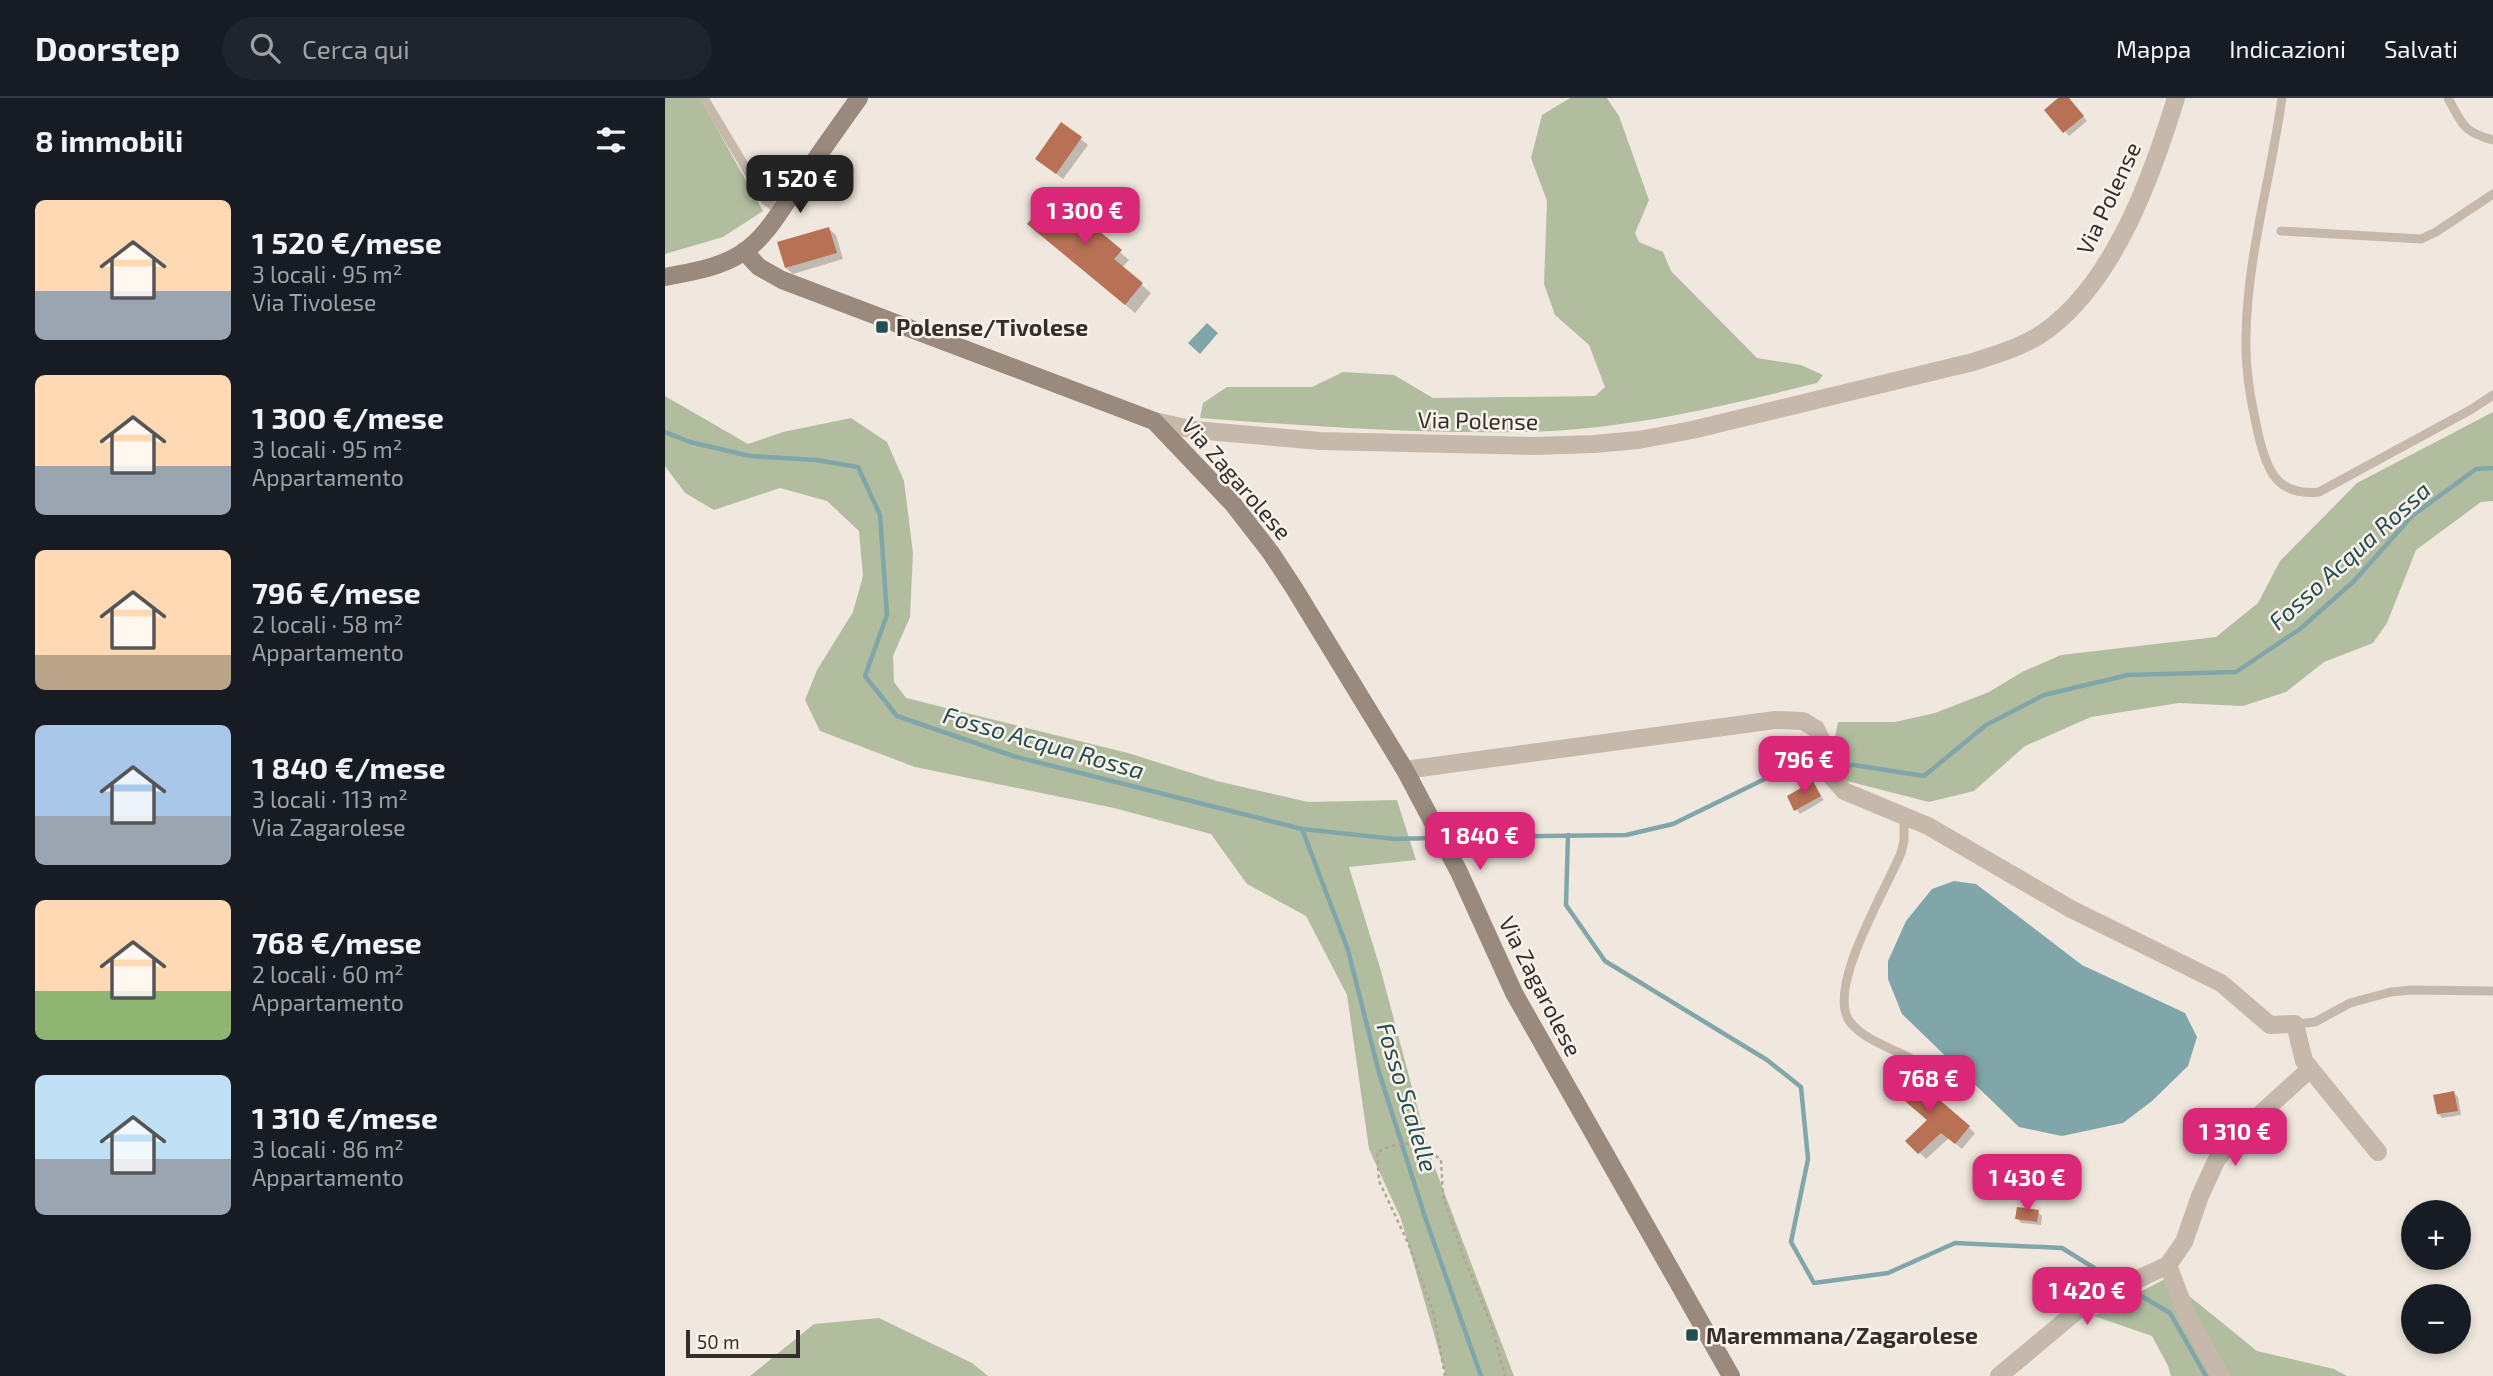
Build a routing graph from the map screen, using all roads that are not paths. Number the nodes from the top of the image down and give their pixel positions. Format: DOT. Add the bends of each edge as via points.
graph roads {
  1 [pos="705,98"];
  2 [pos="859,98"];
  3 [pos="2176,98"];
  4 [pos="2282,98"];
  5 [pos="2448,98"];
  6 [pos="2493,140"];
  7 [pos="2493,194"];
  8 [pos="780,211"];
  9 [pos="2281,231"];
  10 [pos="744,251"];
  11 [pos="665,277"];
  12 [pos="2493,395"];
  13 [pos="1154,421"];
  14 [pos="1405,770"];
  15 [pos="1904,814"];
  16 [pos="2493,991"];
  17 [pos="2295,1024"];
  18 [pos="1910,1058"];
  19 [pos="2311,1069"];
  20 [pos="2378,1152"];
  21 [pos="2168,1265"];
  22 [pos="1731,1376"];
  23 [pos="1999,1376"];
  24 [pos="2221,1376"];
  1 -- 8 [label="lane" via="765,200"];
  2 -- 8 [label="main road"];
  3 -- 13 [label="street, Via Polense" via="2127,224 2085,292 2045,332 1973,362 1676,433 1594,444 1320,441 1204,431"];
  4 -- 12 [label="lane" via="2249,291 2246,338 2255,420 2276,481 2301,492 2327,489"];
  5 -- 6 [label="lane" via="2464,127"];
  7 -- 9 [label="lane" via="2421,240"];
  8 -- 10 [label="main road"];
  10 -- 11 [label="main road" via="704,269"];
  10 -- 13 [label="main road, Via Polense" via="782,281"];
  13 -- 14 [label="main road, Via Zagarolese" via="1212,479 1272,553"];
  14 -- 15 [label="street" via="1796,719 1816,729 1839,787"];
  14 -- 22 [label="main road, Via Zagarolese" via="1514,993"];
  15 -- 17 [label="street" via="2071,909 2221,984 2270,1025"];
  15 -- 18 [label="lane" via="1901,853 1863,934 1843,992 1843,1006 1856,1028"];
  16 -- 17 [label="lane" via="2391,992 2350,1003 2315,1022"];
  17 -- 19 [label="street" via="2304,1060"];
  19 -- 20 [label="street"];
  19 -- 21 [label="street" via="2217,1159 2184,1242"];
  21 -- 23 [label="street" via="2085,1304"];
  21 -- 24 [label="street" via="2188,1318"];
}
